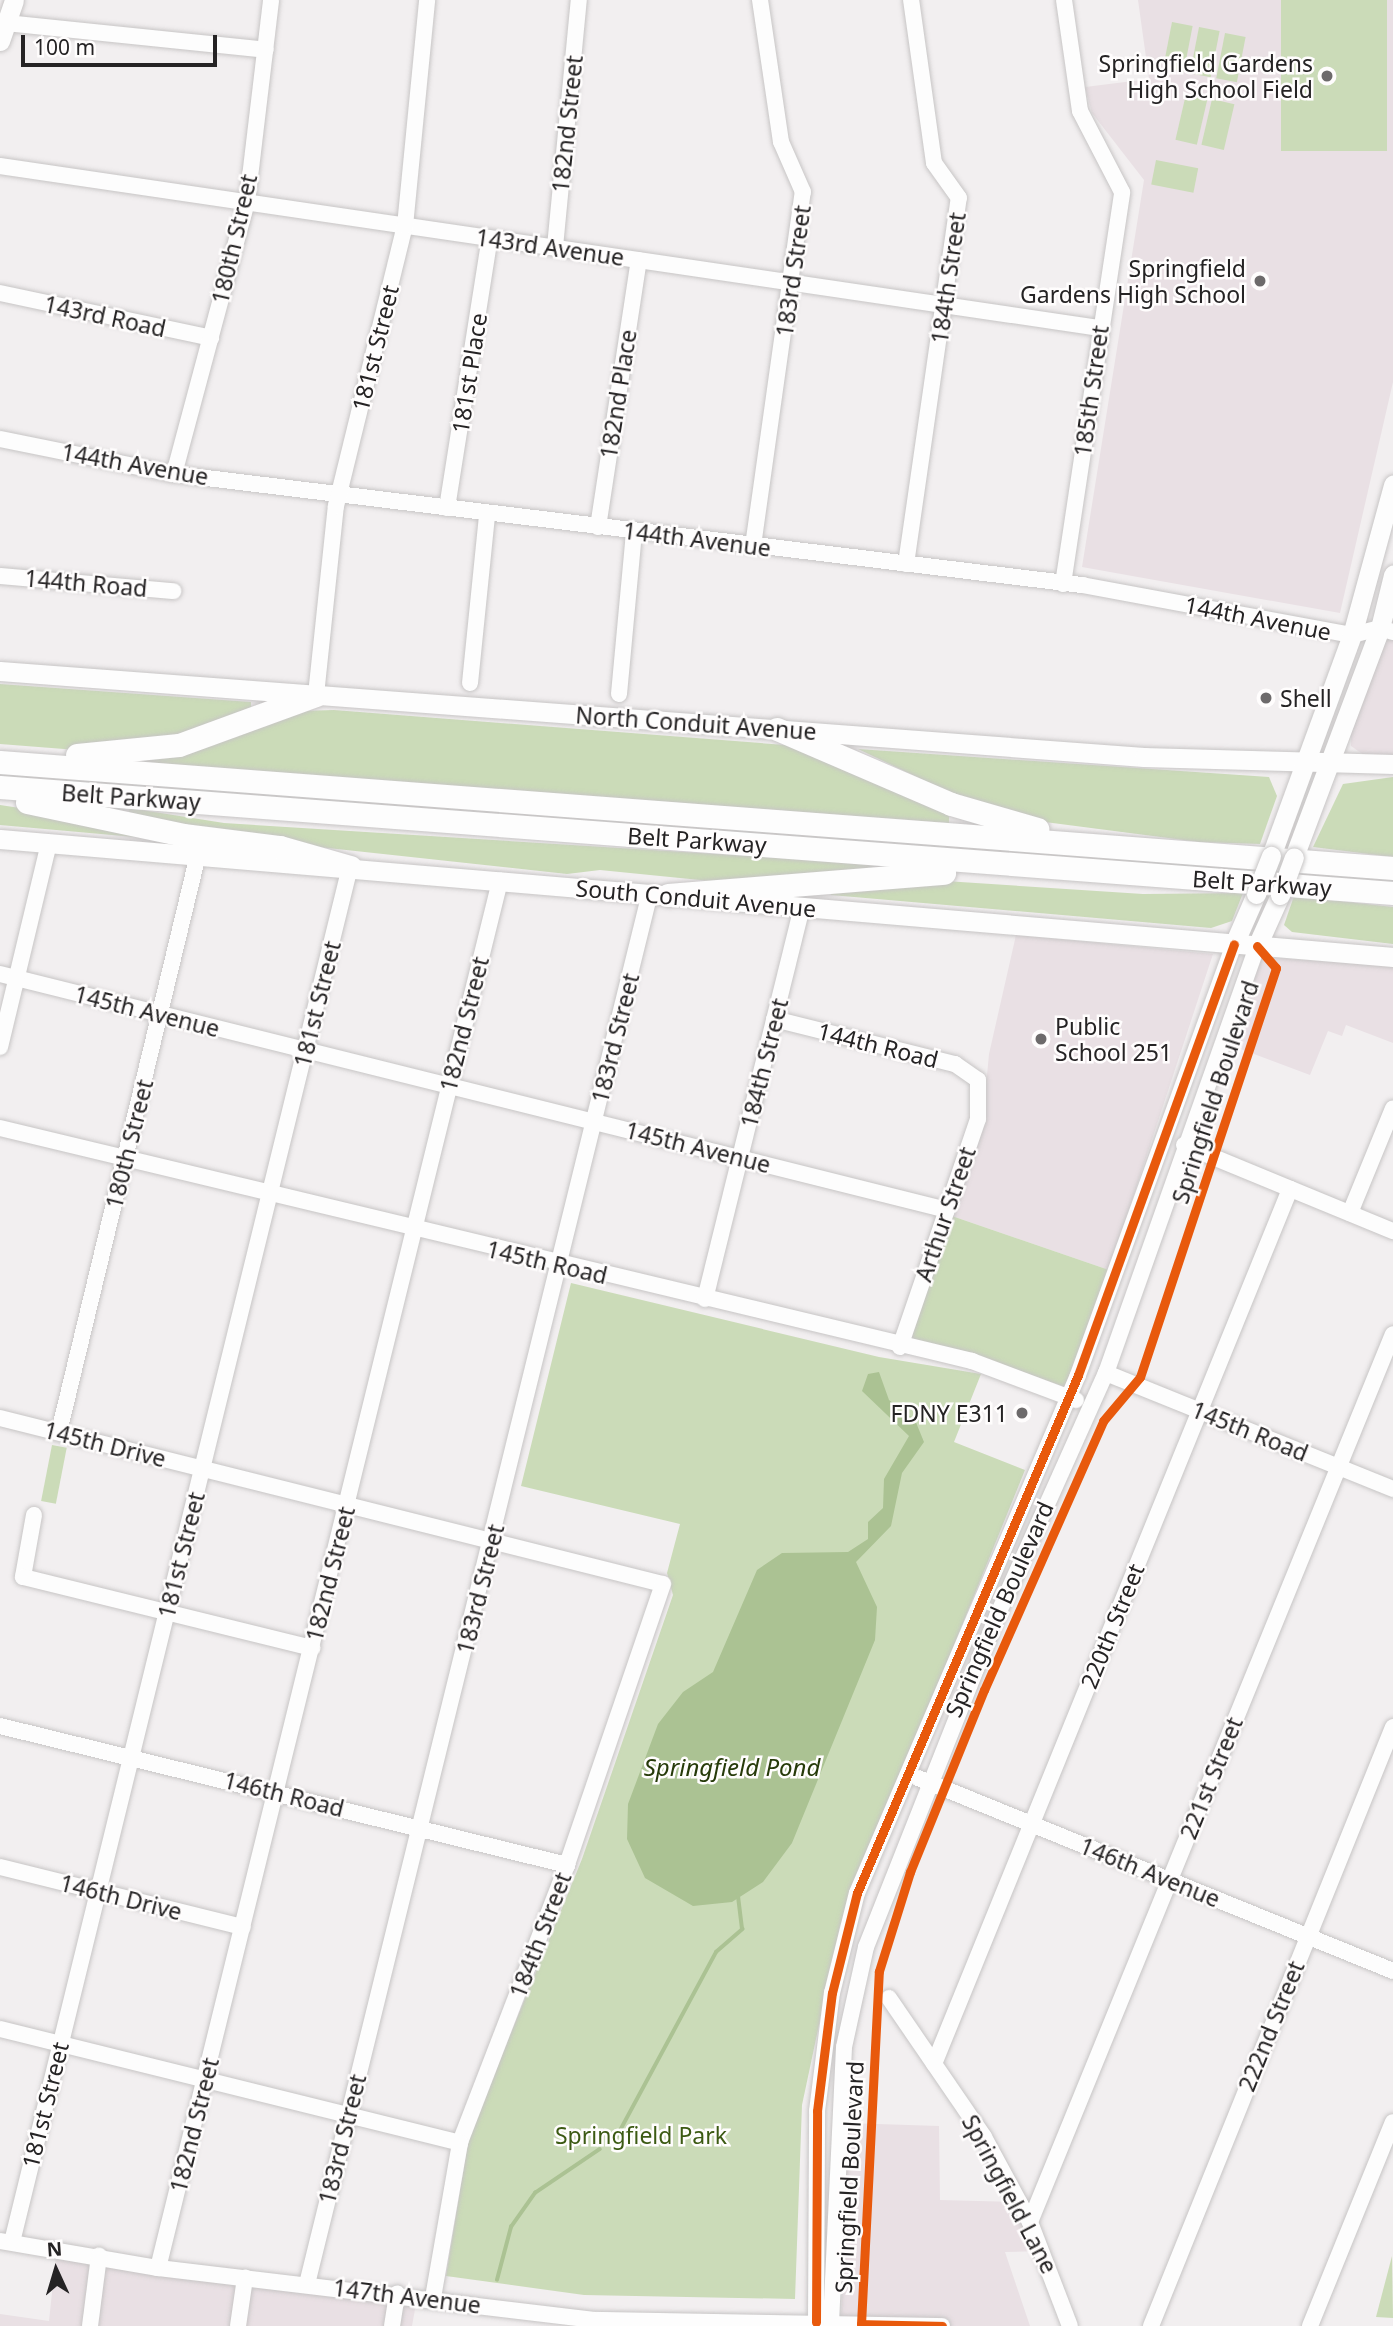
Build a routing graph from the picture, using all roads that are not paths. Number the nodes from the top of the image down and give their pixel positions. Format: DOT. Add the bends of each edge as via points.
graph roads {
  1 [pos="14,0"];
  2 [pos="271,0"];
  3 [pos="427,0"];
  4 [pos="579,0"];
  5 [pos="760,0"];
  6 [pos="911,0"];
  7 [pos="1064,0"];
  8 [pos="3,32"];
  9 [pos="266,50"];
  10 [pos="0,166"];
  11 [pos="247,202"];
  12 [pos="405,226"];
  13 [pos="490,238"];
  14 [pos="555,247"];
  15 [pos="639,260"];
  16 [pos="792,282"];
  17 [pos="0,293"];
  18 [pos="944,305"];
  19 [pos="1100,328"];
  20 [pos="211,338"];
  21 [pos="0,439"];
  22 [pos="174,474"];
  23 [pos="1393,485"];
  24 [pos="339,495"];
  25 [pos="447,508"];
  26 [pos="486,515"];
  27 [pos="598,527"];
  28 [pos="634,531"];
  29 [pos="754,547"];
  30 [pos="906,564"];
  31 [pos="1393,575"];
  32 [pos="0,576"];
  33 [pos="1063,584"];
  34 [pos="173,590"];
  35 [pos="1387,630"];
  36 [pos="1352,635"];
  37 [pos="0,671"];
  38 [pos="470,683"];
  39 [pos="619,694"];
  40 [pos="317,695"];
  41 [pos="777,729"];
  42 [pos="0,754"];
  43 [pos="0,762"];
  44 [pos="1307,764"];
  45 [pos="1328,764"];
  46 [pos="1393,764"];
  47 [pos="0,787"];
  48 [pos="0,796"];
  49 [pos="0,838"];
  50 [pos="49,843"];
  51 [pos="1122,847"];
  52 [pos="198,855"];
  53 [pos="350,867"];
  54 [pos="1393,868"];
  55 [pos="1114,872"];
  56 [pos="500,881"];
  57 [pos="1393,893"];
  58 [pos="659,894"];
  59 [pos="802,908"];
  60 [pos="1234,944"];
  61 [pos="1257,946"];
  62 [pos="1393,957"];
  63 [pos="0,974"];
  64 [pos="17,978"];
  65 [pos="161,1015"];
  66 [pos="774,1020"];
  67 [pos="0,1047"];
  68 [pos="306,1051"];
  69 [pos="978,1080"];
  70 [pos="449,1085"];
  71 [pos="1393,1108"];
  72 [pos="595,1122"];
  73 [pos="0,1128"];
  74 [pos="1184,1145"];
  75 [pos="740,1157"];
  76 [pos="125,1159"];
  77 [pos="1290,1189"];
  78 [pos="270,1195"];
  79 [pos="947,1210"];
  80 [pos="1350,1213"];
  81 [pos="415,1231"];
  82 [pos="1393,1231"];
  83 [pos="559,1265"];
  84 [pos="705,1299"];
  85 [pos="1393,1334"];
  86 [pos="900,1347"];
  87 [pos="1107,1373"];
  88 [pos="1068,1397"];
  89 [pos="1090,1406"];
  90 [pos="1200,1411"];
  91 [pos="0,1418"];
  92 [pos="59,1432"];
  93 [pos="1338,1467"];
  94 [pos="203,1468"];
  95 [pos="1393,1489"];
  96 [pos="348,1503"];
  97 [pos="34,1515"];
  98 [pos="493,1538"];
  99 [pos="659,1578"];
  100 [pos="167,1612"];
  101 [pos="312,1648"];
  102 [pos="0,1726"];
  103 [pos="1393,1727"];
  104 [pos="131,1756"];
  105 [pos="906,1774"];
  106 [pos="929,1782"];
  107 [pos="276,1792"];
  108 [pos="1032,1824"];
  109 [pos="420,1829"];
  110 [pos="567,1865"];
  111 [pos="0,1867"];
  112 [pos="1170,1880"];
  113 [pos="97,1892"];
  114 [pos="243,1927"];
  115 [pos="1308,1937"];
  116 [pos="1393,1971"];
  117 [pos="889,1998"];
  118 [pos="0,2029"];
  119 [pos="60,2044"];
  120 [pos="934,2064"];
  121 [pos="205,2080"];
  122 [pos="348,2115"];
  123 [pos="1393,2122"];
  124 [pos="460,2143"];
  125 [pos="1030,2222"];
  126 [pos="6,2242"];
  127 [pos="99,2256"];
  128 [pos="158,2268"];
  129 [pos="245,2278"];
  130 [pos="307,2284"];
  131 [pos="397,2293"];
  132 [pos="433,2298"];
  133 [pos="823,2323"];
  134 [pos="90,2326"];
  135 [pos="238,2326"];
  136 [pos="392,2326"];
  137 [pos="942,2326"];
  138 [pos="1070,2326"];
  139 [pos="1151,2326"];
  140 [pos="1310,2326"];
  1 -- 8 [label="main road"];
  2 -- 9 [label="street, 180th Street"];
  3 -- 12 [label="street, 181st Street"];
  4 -- 14 [label="street, 182nd Street"];
  5 -- 16 [label="street, 183rd Street" via="781,142 803,192"];
  6 -- 18 [label="street, 184th Street" via="934,163 959,198"];
  7 -- 19 [label="street, 185th Street" via="1080,110 1122,192"];
  8 -- 9 [label="street"];
  9 -- 11 [label="street, 180th Street"];
  10 -- 11 [label="street, 143rd Avenue"];
  11 -- 12 [label="street, 143rd Avenue"];
  11 -- 20 [label="street, 180th Street"];
  12 -- 13 [label="street, 143rd Avenue"];
  12 -- 24 [label="street, 181st Street"];
  13 -- 14 [label="street, 143rd Avenue"];
  13 -- 25 [label="street, 181st Place"];
  14 -- 15 [label="street, 143rd Avenue"];
  15 -- 16 [label="street, 143rd Avenue"];
  15 -- 27 [label="street, 182nd Place"];
  16 -- 18 [label="street, 143rd Avenue"];
  16 -- 29 [label="street, 183rd Street"];
  17 -- 20 [label="street, 143rd Road"];
  18 -- 19 [label="street, 143rd Avenue"];
  18 -- 30 [label="street, 184th Street"];
  19 -- 33 [label="street, 185th Street"];
  20 -- 22 [label="street, 180th Street"];
  21 -- 22 [label="street, 144th Avenue"];
  22 -- 24 [label="street, 144th Avenue"];
  23 -- 36 [label="main road, Springfield Boulevard"];
  24 -- 25 [label="street, 144th Avenue"];
  24 -- 40 [label="street, 181st Street"];
  25 -- 26 [label="street, 144th Avenue"];
  26 -- 27 [label="street, 144th Avenue"];
  26 -- 38 [label="street"];
  27 -- 28 [label="street, 144th Avenue"];
  28 -- 29 [label="street, 144th Avenue"];
  28 -- 39 [label="street"];
  29 -- 30 [label="street, 144th Avenue"];
  30 -- 33 [label="street, 144th Avenue"];
  31 -- 35 [label="main road, Springfield Boulevard"];
  32 -- 34 [label="street, 144th Road"];
  33 -- 36 [label="street, 144th Avenue"];
  35 -- 36 [label="street, 144th Avenue"];
  35 -- 45 [label="main road, Springfield Boulevard"];
  36 -- 44 [label="main road, Springfield Boulevard"];
  37 -- 40 [label="main road, North Conduit Avenue"];
  40 -- 41 [label="main road, North Conduit Avenue"];
  40 -- 42 [label="highway" via="164,749"];
  41 -- 44 [label="main road, North Conduit Avenue"];
  41 -- 51 [label="highway" via="987,817"];
  43 -- 51 [label="highway, Belt Parkway"];
  44 -- 45 [label="main road, North Conduit Avenue"];
  44 -- 60 [label="main road, Springfield Boulevard, bridge"];
  45 -- 46 [label="main road, North Conduit Avenue"];
  45 -- 61 [label="main road, Springfield Boulevard, bridge"];
  47 -- 55 [label="highway, Belt Parkway"];
  48 -- 53 [label="highway"];
  49 -- 50 [label="main road, South Conduit Avenue"];
  50 -- 52 [label="main road, South Conduit Avenue"];
  50 -- 64 [label="street"];
  51 -- 54 [label="highway, Belt Parkway"];
  52 -- 53 [label="main road, South Conduit Avenue"];
  52 -- 65 [label="street, 180th Street"];
  53 -- 56 [label="main road, South Conduit Avenue"];
  53 -- 68 [label="street, 181st Street"];
  55 -- 57 [label="highway, Belt Parkway"];
  55 -- 58 [label="highway" via="902,874"];
  56 -- 58 [label="main road, South Conduit Avenue"];
  56 -- 70 [label="street, 182nd Street"];
  58 -- 59 [label="main road, South Conduit Avenue"];
  58 -- 72 [label="street, 183rd Street"];
  59 -- 60 [label="main road, South Conduit Avenue"];
  59 -- 66 [label="street, 184th Street"];
  60 -- 61 [label="main road, South Conduit Avenue"];
  60 -- 88 [label="street, Springfield Boulevard"];
  61 -- 62 [label="main road, South Conduit Avenue"];
  61 -- 74 [label="street, Springfield Boulevard"];
  63 -- 64 [label="street, 145th Avenue"];
  64 -- 65 [label="street, 145th Avenue"];
  64 -- 67 [label="street"];
  65 -- 68 [label="street, 145th Avenue"];
  65 -- 76 [label="street, 180th Street"];
  66 -- 69 [label="street, 144th Road" via="955,1064"];
  66 -- 75 [label="street, 184th Street"];
  68 -- 70 [label="street, 145th Avenue"];
  68 -- 78 [label="street, 181st Street"];
  69 -- 79 [label="street, Arthur Street" via="978,1119"];
  70 -- 72 [label="street, 145th Avenue"];
  70 -- 81 [label="street, 182nd Street"];
  71 -- 80 [label="street"];
  72 -- 75 [label="street, 145th Avenue"];
  72 -- 83 [label="street, 183rd Street"];
  73 -- 76 [label="street, 145th Road"];
  74 -- 77 [label="street"];
  74 -- 87 [label="street, Springfield Boulevard"];
  75 -- 79 [label="street, 145th Avenue"];
  75 -- 84 [label="street, 184th Street"];
  76 -- 78 [label="street, 145th Road"];
  76 -- 92 [label="street, 180th Street"];
  77 -- 80 [label="street"];
  77 -- 90 [label="street, 220th Street"];
  78 -- 81 [label="street, 145th Road"];
  78 -- 94 [label="street, 181st Street"];
  79 -- 86 [label="street, Arthur Street"];
  80 -- 82 [label="street"];
  81 -- 83 [label="street, 145th Road"];
  81 -- 96 [label="street, 182nd Street"];
  83 -- 84 [label="street, 145th Road"];
  83 -- 98 [label="street, 183rd Street"];
  84 -- 86 [label="street, 145th Road"];
  85 -- 93 [label="street, 221st Street"];
  86 -- 88 [label="street, 145th Road" via="972,1361"];
  87 -- 89 [label="street, Springfield Boulevard"];
  87 -- 90 [label="street, 145th Road"];
  88 -- 89 [label="street, 145th Road"];
  88 -- 105 [label="street, Springfield Boulevard"];
  89 -- 106 [label="street, Springfield Boulevard"];
  90 -- 93 [label="street, 145th Road"];
  90 -- 108 [label="street, 220th Street"];
  91 -- 92 [label="street, 145th Drive"];
  92 -- 94 [label="street, 145th Drive"];
  93 -- 95 [label="street, 145th Road"];
  93 -- 112 [label="street, 221st Street"];
  94 -- 96 [label="street, 145th Drive"];
  94 -- 100 [label="street, 181st Street"];
  96 -- 98 [label="street, 145th Drive"];
  96 -- 101 [label="street, 182nd Street"];
  97 -- 100 [label="street" via="23,1577"];
  98 -- 99 [label="street, 145th Drive"];
  98 -- 109 [label="street, 183rd Street"];
  99 -- 110 [label="street, 184th Street" via="663,1590"];
  100 -- 101 [label="street"];
  100 -- 104 [label="street, 181st Street"];
  101 -- 107 [label="street, 182nd Street"];
  102 -- 104 [label="street, 146th Road"];
  103 -- 115 [label="street, 222nd Street"];
  104 -- 107 [label="street, 146th Road"];
  104 -- 113 [label="street, 181st Street"];
  105 -- 106 [label="street, 146th Avenue"];
  105 -- 133 [label="street, Springfield Boulevard" via="857,1893 832,1993 817,2111"];
  106 -- 108 [label="street, 146th Avenue"];
  106 -- 133 [label="street, Springfield Boulevard" via="866,1947 844,2047"];
  107 -- 109 [label="street, 146th Road"];
  107 -- 114 [label="street, 182nd Street"];
  108 -- 112 [label="street, 146th Avenue"];
  108 -- 120 [label="street, 220th Street"];
  109 -- 110 [label="street, 146th Road"];
  109 -- 122 [label="street, 183rd Street"];
  110 -- 124 [label="street, 184th Street"];
  111 -- 113 [label="street, 146th Drive"];
  112 -- 115 [label="street, 146th Avenue"];
  112 -- 125 [label="street, 221st Street"];
  113 -- 114 [label="street, 146th Drive"];
  113 -- 119 [label="street, 181st Street"];
  114 -- 121 [label="street, 182nd Street"];
  115 -- 116 [label="street, 146th Avenue"];
  115 -- 139 [label="street, 222nd Street"];
  117 -- 120 [label="street, Springfield Lane"];
  118 -- 119 [label="street"];
  119 -- 121 [label="street"];
  119 -- 126 [label="street, 181st Street"];
  120 -- 125 [label="street, Springfield Lane" via="984,2137"];
  121 -- 122 [label="street"];
  121 -- 128 [label="street, 182nd Street"];
  122 -- 124 [label="street"];
  122 -- 130 [label="street, 183rd Street"];
  123 -- 140 [label="street"];
  124 -- 132 [label="street, 184th Street"];
  125 -- 138 [label="street, Springfield Lane"];
  126 -- 127 [label="street, 147th Avenue"];
  127 -- 128 [label="street, 147th Avenue"];
  127 -- 134 [label="street"];
  128 -- 129 [label="street, 147th Avenue"];
  129 -- 130 [label="street, 147th Avenue"];
  129 -- 135 [label="street"];
  130 -- 131 [label="street, 147th Avenue"];
  131 -- 132 [label="street, 147th Avenue"];
  131 -- 136 [label="street"];
  132 -- 133 [label="street, 147th Avenue" via="597,2320"];
  133 -- 137 [label="street, 147th Avenue"];
}
